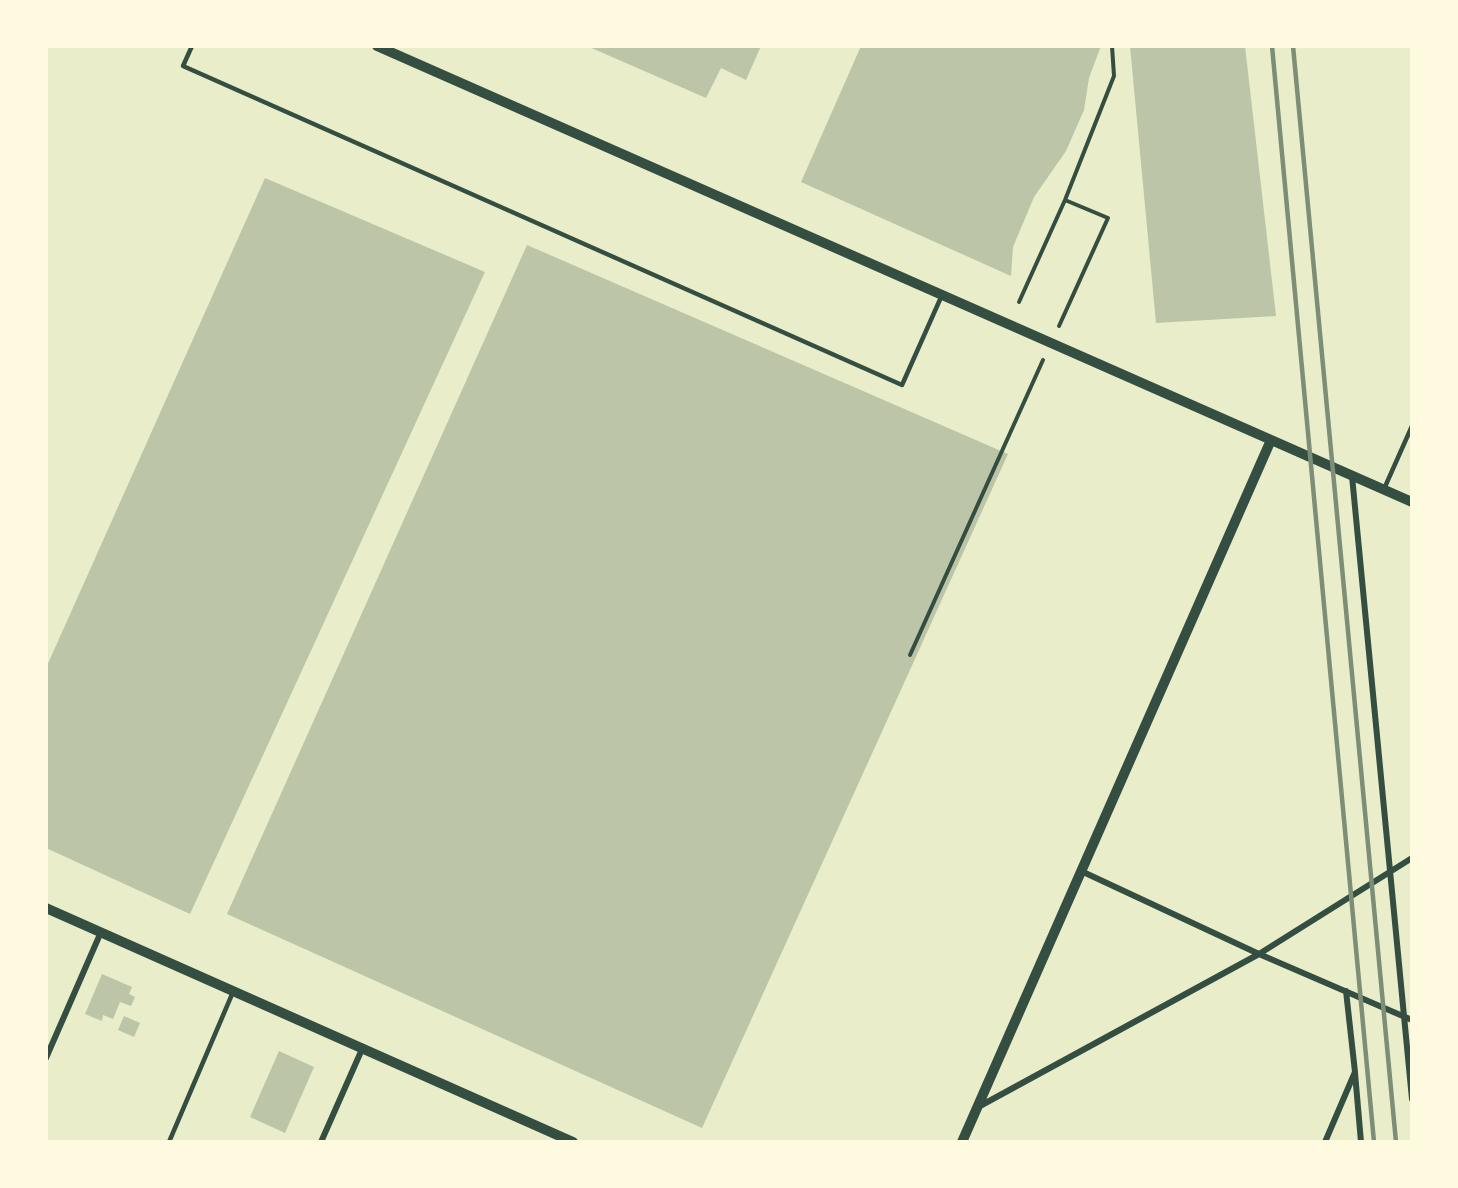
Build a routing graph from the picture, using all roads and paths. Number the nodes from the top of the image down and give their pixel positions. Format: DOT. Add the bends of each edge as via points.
graph roads {
  1 [pos="192,46"];
  2 [pos="377,46"];
  3 [pos="1112,46"];
  4 [pos="1065,200"];
  5 [pos="942,295"];
  6 [pos="1019,302"];
  7 [pos="1058,327"];
  8 [pos="1048,349"];
  9 [pos="1412,426"];
  10 [pos="1271,440"];
  11 [pos="1352,476"];
  12 [pos="1384,489"];
  13 [pos="1412,502"];
  14 [pos="910,655"];
  15 [pos="1412,858"];
  16 [pos="1081,871"];
  17 [pos="1389,872"];
  18 [pos="46,908"];
  19 [pos="101,932"];
  20 [pos="1259,954"];
  21 [pos="234,991"];
  22 [pos="1346,991"];
  23 [pos="1403,1016"];
  24 [pos="1412,1020"];
  25 [pos="363,1047"];
  26 [pos="46,1058"];
  27 [pos="1355,1072"];
  28 [pos="1412,1099"];
  29 [pos="977,1108"];
  30 [pos="169,1142"];
  31 [pos="321,1142"];
  32 [pos="573,1142"];
  33 [pos="962,1142"];
  34 [pos="1325,1142"];
  35 [pos="1361,1142"];
  1 -- 5 [label="lane" via="183,66 902,385"];
  2 -- 5 [label="street"];
  3 -- 4 [label="path" via="1114,76"];
  4 -- 6 [label="path"];
  4 -- 7 [label="path" via="1108,218"];
  5 -- 10 [label="street"];
  8 -- 14 [label="path"];
  9 -- 12 [label="lane"];
  10 -- 11 [label="street"];
  10 -- 16 [label="street"];
  11 -- 12 [label="street"];
  11 -- 17 [label="street"];
  12 -- 13 [label="street"];
  15 -- 17 [label="street"];
  16 -- 20 [label="street"];
  16 -- 29 [label="street"];
  17 -- 20 [label="street"];
  17 -- 23 [label="street"];
  18 -- 19 [label="street"];
  19 -- 21 [label="street"];
  19 -- 26 [label="street"];
  20 -- 22 [label="street"];
  20 -- 29 [label="street"];
  21 -- 25 [label="street"];
  21 -- 30 [label="lane"];
  22 -- 23 [label="street"];
  22 -- 27 [label="street"];
  23 -- 24 [label="street"];
  23 -- 28 [label="street"];
  25 -- 31 [label="street"];
  25 -- 32 [label="street"];
  27 -- 34 [label="street"];
  27 -- 35 [label="street"];
  29 -- 33 [label="street"];
}
